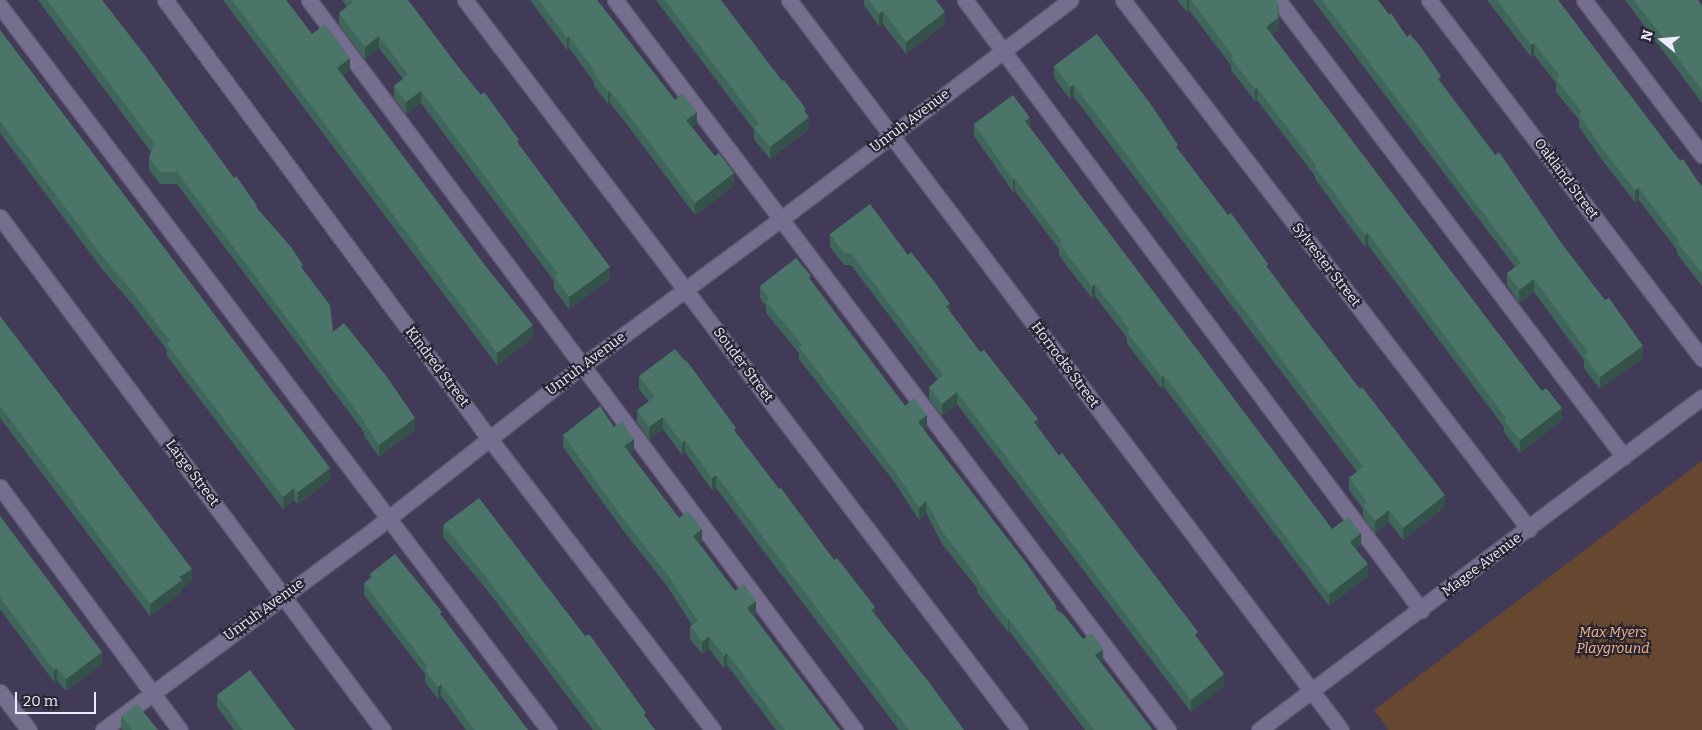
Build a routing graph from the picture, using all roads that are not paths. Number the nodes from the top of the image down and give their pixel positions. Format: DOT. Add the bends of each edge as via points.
graph roads {
  1 [pos="165,0"];
  2 [pos="309,0"];
  3 [pos="465,0"];
  4 [pos="615,0"];
  5 [pos="788,0"];
  6 [pos="965,0"];
  7 [pos="1071,0"];
  8 [pos="1123,0"];
  9 [pos="1278,0"];
  10 [pos="1429,0"];
  11 [pos="1584,0"];
  12 [pos="0,6"];
  13 [pos="1004,51"];
  14 [pos="890,136"];
  15 [pos="1702,155"];
  16 [pos="0,217"];
  17 [pos="781,219"];
  18 [pos="686,290"];
  19 [pos="1702,359"];
  20 [pos="582,366"];
  21 [pos="1702,397"];
  22 [pos="489,438"];
  23 [pos="1624,457"];
  24 [pos="0,487"];
  25 [pos="388,518"];
  26 [pos="1529,529"];
  27 [pos="283,596"];
  28 [pos="1422,610"];
  29 [pos="1311,690"];
  30 [pos="0,692"];
  31 [pos="151,693"];
  32 [pos="29,730"];
  33 [pos="103,730"];
  34 [pos="180,730"];
  35 [pos="383,730"];
  36 [pos="550,730"];
  37 [pos="713,730"];
  38 [pos="855,730"];
  39 [pos="1020,730"];
  40 [pos="1168,730"];
  41 [pos="1259,730"];
  42 [pos="1341,730"];
  1 -- 22 [label="street, Kindred Street"];
  2 -- 20 [label="street"];
  3 -- 18 [label="street, Souder Street"];
  4 -- 17 [label="street"];
  5 -- 14 [label="street, Horrocks Street"];
  6 -- 13 [label="street"];
  7 -- 13 [label="street, Unruh Avenue"];
  8 -- 26 [label="street, Sylvester Street"];
  9 -- 23 [label="street"];
  10 -- 19 [label="street, Oakland Street"];
  11 -- 15 [label="street"];
  12 -- 25 [label="street"];
  13 -- 14 [label="street, Unruh Avenue"];
  13 -- 28 [label="street"];
  14 -- 17 [label="street, Unruh Avenue"];
  14 -- 29 [label="street, Horrocks Street"];
  16 -- 27 [label="street, Large Street"];
  17 -- 18 [label="street, Unruh Avenue"];
  17 -- 40 [label="street"];
  18 -- 20 [label="street, Unruh Avenue"];
  18 -- 39 [label="street, Souder Street"];
  20 -- 22 [label="street, Unruh Avenue"];
  20 -- 38 [label="street"];
  21 -- 23 [label="street, Magee Avenue"];
  22 -- 25 [label="street, Unruh Avenue"];
  22 -- 37 [label="street, Kindred Street"];
  23 -- 26 [label="street, Magee Avenue"];
  24 -- 31 [label="street"];
  25 -- 27 [label="street, Unruh Avenue"];
  25 -- 36 [label="street"];
  26 -- 28 [label="street, Magee Avenue"];
  27 -- 31 [label="street, Unruh Avenue"];
  27 -- 35 [label="street, Large Street"];
  28 -- 29 [label="street, Magee Avenue"];
  29 -- 41 [label="street, Magee Avenue"];
  29 -- 42 [label="street, Horrocks Street"];
  30 -- 32 [label="street"];
  31 -- 33 [label="street, Unruh Avenue"];
  31 -- 34 [label="street"];
}
